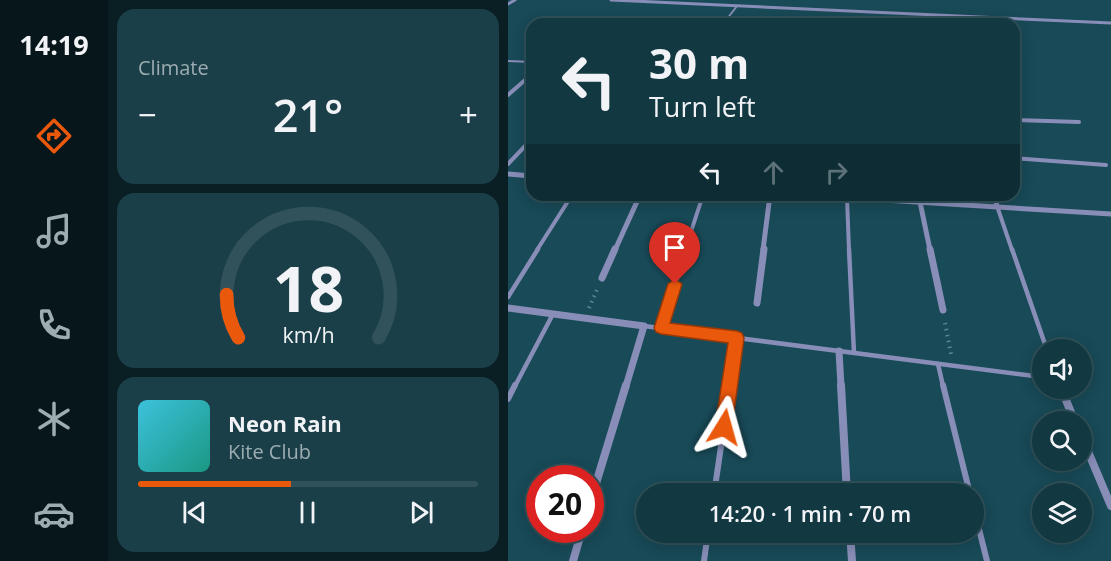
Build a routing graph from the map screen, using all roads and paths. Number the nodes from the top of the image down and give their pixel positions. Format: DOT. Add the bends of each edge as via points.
graph roads {
  1 [pos="516,0"];
  2 [pos="611,0"];
  3 [pos="653,1"];
  4 [pos="508,4"];
  5 [pos="737,6"];
  6 [pos="728,18"];
  7 [pos="1001,18"];
  8 [pos="1020,19"];
  9 [pos="1111,23"];
  10 [pos="508,61"];
  11 [pos="526,62"];
  12 [pos="526,79"];
  13 [pos="508,95"];
  14 [pos="1020,120"];
  15 [pos="1079,122"];
  16 [pos="526,145"];
  17 [pos="1020,158"];
  18 [pos="508,164"];
  19 [pos="1106,165"];
  20 [pos="508,174"];
  21 [pos="526,176"];
  22 [pos="568,201"];
  23 [pos="637,201"];
  24 [pos="701,201"];
  25 [pos="769,201"];
  26 [pos="847,201"];
  27 [pos="902,201"];
  28 [pos="996,201"];
  29 [pos="920,202"];
  30 [pos="997,206"];
  31 [pos="1111,214"];
  32 [pos="602,278"];
  33 [pos="508,297"];
  34 [pos="757,303"];
  35 [pos="508,308"];
  36 [pos="943,310"];
  37 [pos="553,314"];
  38 [pos="585,318"];
  39 [pos="644,326"];
  40 [pos="661,328"];
  41 [pos="737,338"];
  42 [pos="1043,339"];
  43 [pos="839,351"];
  44 [pos="853,353"];
  45 [pos="938,364"];
  46 [pos="954,366"];
  47 [pos="1032,376"];
  48 [pos="508,399"];
  49 [pos="1092,461"];
  50 [pos="602,465"];
  51 [pos="716,483"];
  52 [pos="846,483"];
  53 [pos="967,483"];
  54 [pos="1111,506"];
  55 [pos="578,543"];
  56 [pos="706,543"];
  57 [pos="851,543"];
  58 [pos="982,543"];
  59 [pos="573,561"];
  60 [pos="704,561"];
  61 [pos="852,561"];
  62 [pos="987,561"];
  1 -- 4 [label="street"];
  2 -- 3 [label="street"];
  3 -- 5 [label="street"];
  5 -- 6 [label="lane"];
  5 -- 7 [label="street"];
  8 -- 9 [label="street"];
  10 -- 11 [label="lane"];
  12 -- 13 [label="street"];
  14 -- 15 [label="street"];
  16 -- 18 [label="lane"];
  17 -- 19 [label="lane"];
  20 -- 21 [label="street"];
  22 -- 33 [label="lane"];
  23 -- 32 [label="street"];
  24 -- 40 [label="lane"];
  25 -- 34 [label="street"];
  26 -- 44 [label="lane"];
  27 -- 29 [label="street"];
  28 -- 30 [label="street"];
  29 -- 30 [label="street"];
  29 -- 36 [label="street"];
  30 -- 31 [label="street"];
  30 -- 42 [label="lane"];
  32 -- 38 [label="path"];
  35 -- 37 [label="street"];
  36 -- 46 [label="path"];
  37 -- 38 [label="street"];
  37 -- 48 [label="lane"];
  38 -- 39 [label="street"];
  39 -- 40 [label="lane"];
  39 -- 50 [label="street"];
  40 -- 41 [label="lane"];
  41 -- 43 [label="lane"];
  41 -- 51 [label="lane"];
  43 -- 44 [label="lane"];
  43 -- 52 [label="street"];
  44 -- 45 [label="lane"];
  45 -- 46 [label="lane"];
  45 -- 53 [label="lane"];
  46 -- 47 [label="lane"];
  49 -- 54 [label="street"];
  55 -- 59 [label="street"];
  56 -- 60 [label="lane"];
  57 -- 61 [label="street"];
  58 -- 62 [label="lane"];
}
